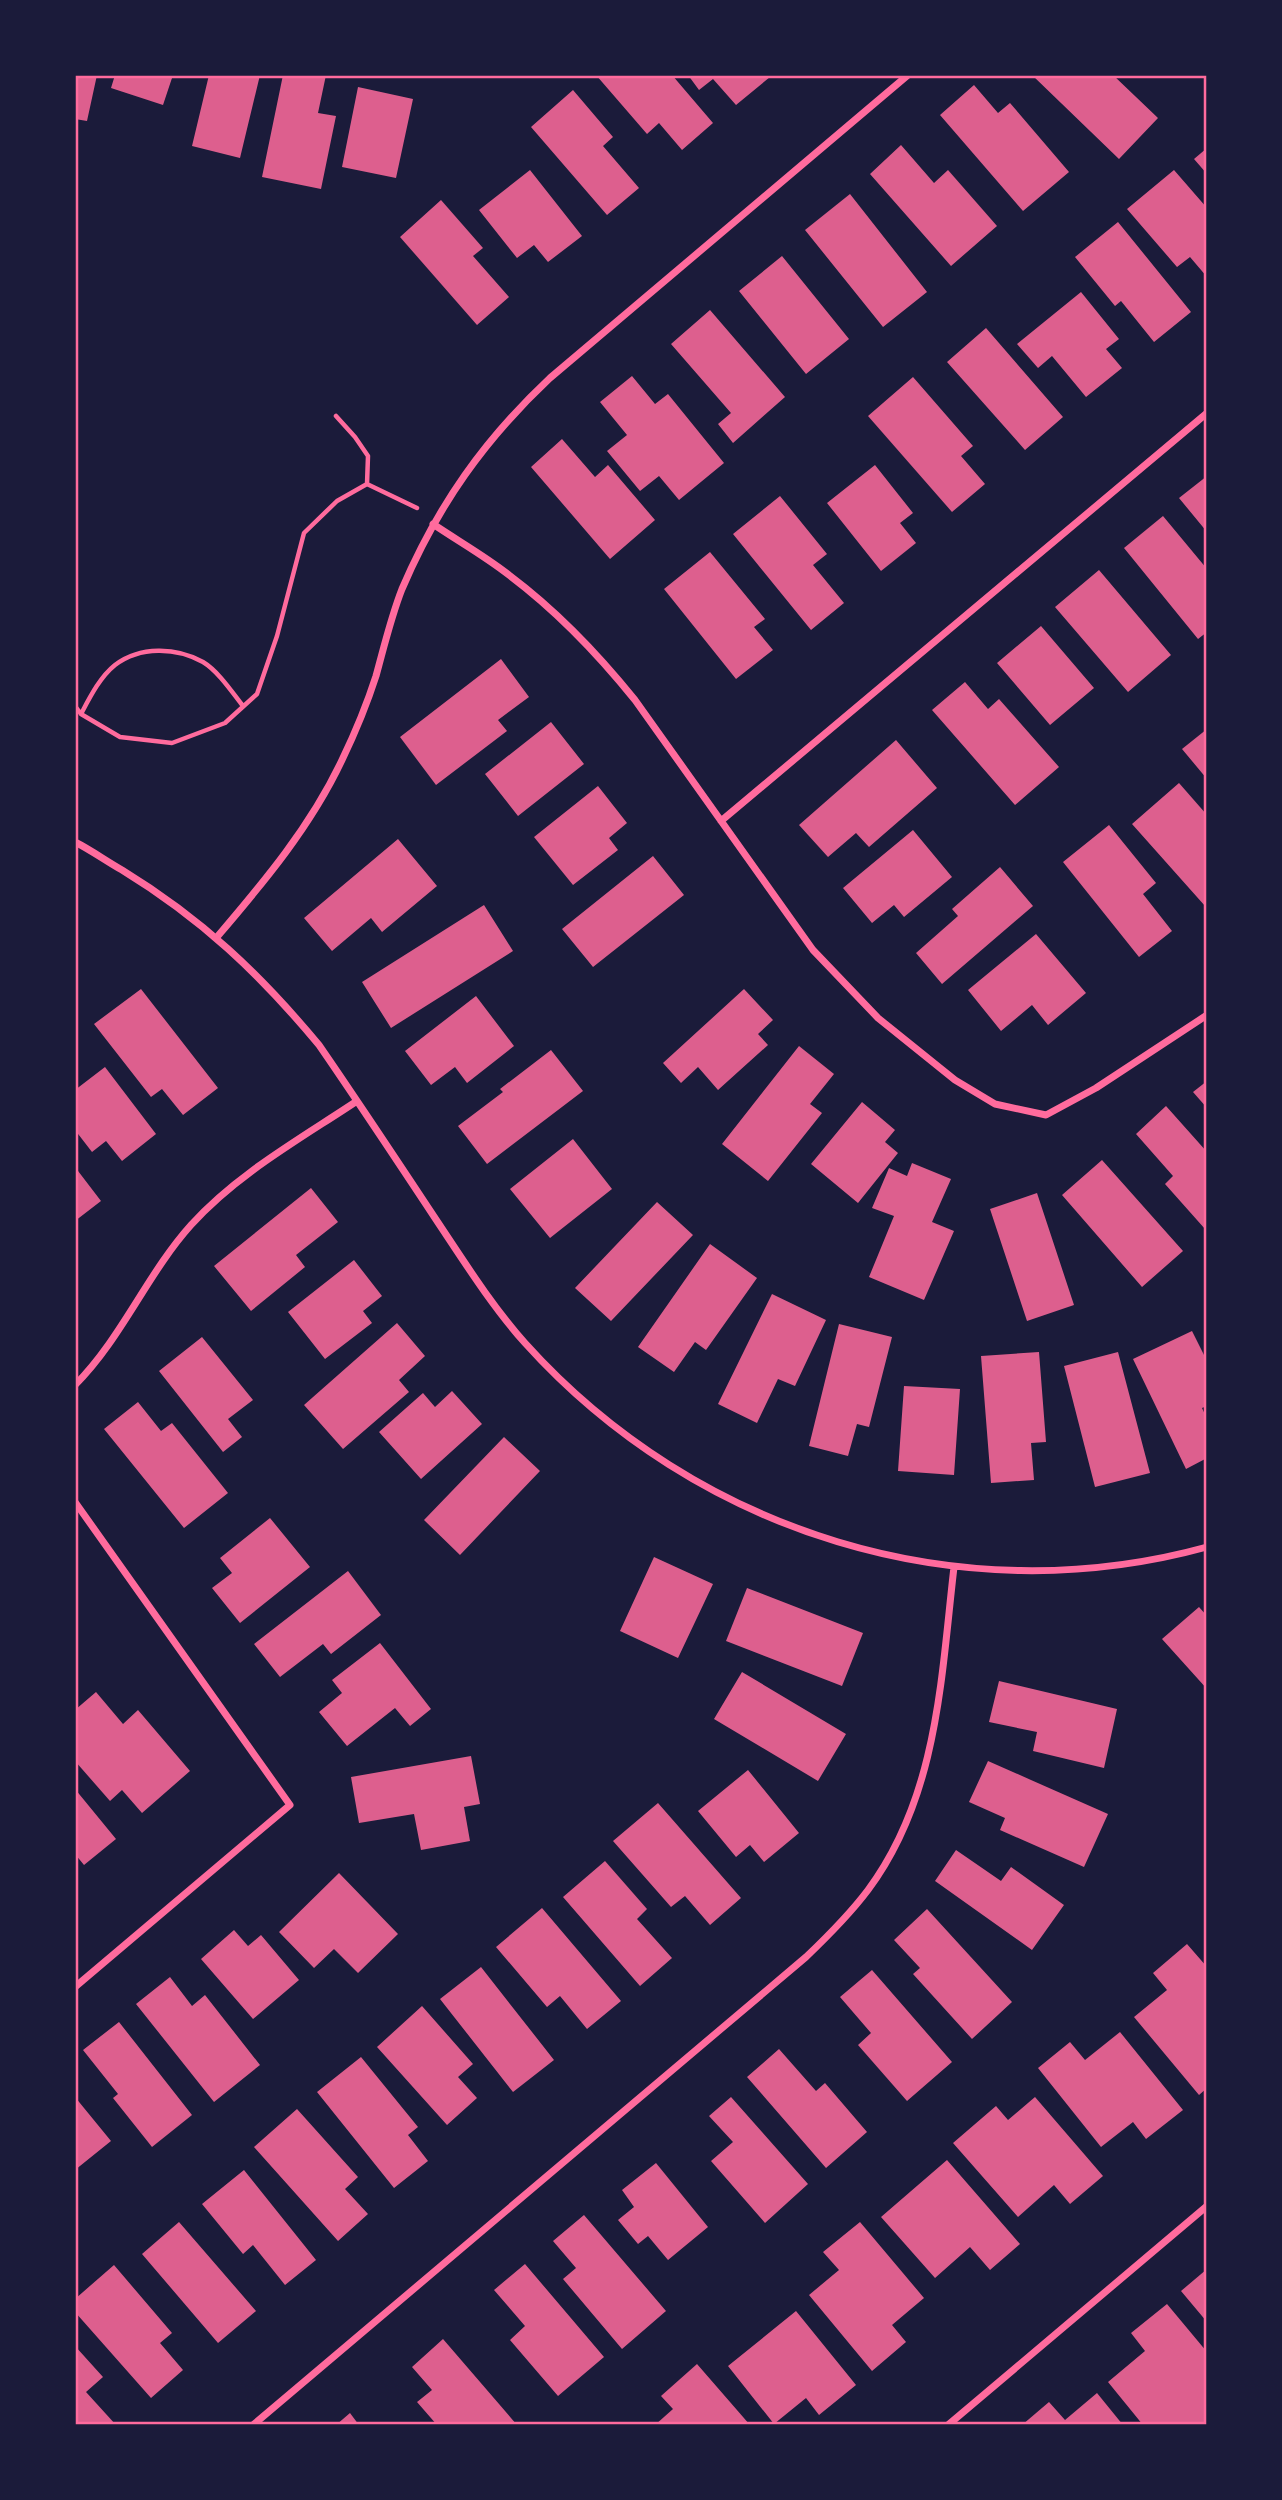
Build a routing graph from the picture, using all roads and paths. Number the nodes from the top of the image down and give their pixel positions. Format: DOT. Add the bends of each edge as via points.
graph roads {
  1 [pos="908,75"];
  2 [pos="1207,413"];
  3 [pos="336,416"];
  4 [pos="367,484"];
  5 [pos="435,521"];
  6 [pos="75,706"];
  7 [pos="243,707"];
  8 [pos="81,714"];
  9 [pos="721,821"];
  10 [pos="75,842"];
  11 [pos="216,937"];
  12 [pos="1207,1015"];
  13 [pos="357,1101"];
  14 [pos="75,1385"];
  15 [pos="75,1502"];
  16 [pos="1207,1547"];
  17 [pos="954,1567"];
  18 [pos="75,1987"];
  19 [pos="1207,2206"];
  20 [pos="253,2425"];
  21 [pos="948,2425"];
  1 -- 5 [label="street" via="525,401 485,445"];
  2 -- 9 [label="street"];
  3 -- 4 [label="path" via="368,456"];
  4 -- 5 [label="path"];
  4 -- 7 [label="path" via="337,501 304,533 257,694"];
  5 -- 9 [label="street" via="509,574 576,632 635,700"];
  5 -- 11 [label="street" via="401,592 374,680 342,761 298,837"];
  6 -- 8 [label="path"];
  7 -- 8 [label="path" via="225,723 172,743 120,737"];
  7 -- 8 [label="path" via="204,663 177,652 144,650 115,665"];
  9 -- 12 [label="street" via="814,950 878,1018 955,1080 995,1104 1046,1115"];
  10 -- 11 [label="street" via="166,897"];
  11 -- 13 [label="street" via="287,1007"];
  13 -- 14 [label="street" via="262,1164 191,1224 114,1339"];
  13 -- 17 [label="street" via="495,1307 593,1410 669,1466 751,1511 839,1544"];
  15 -- 18 [label="street" via="290,1805"];
  16 -- 17 [label="street" via="1142,1562 1048,1571"];
  17 -- 20 [label="street" via="927,1765 913,1808 869,1889 806,1957"];
  19 -- 21 [label="street"];
}
